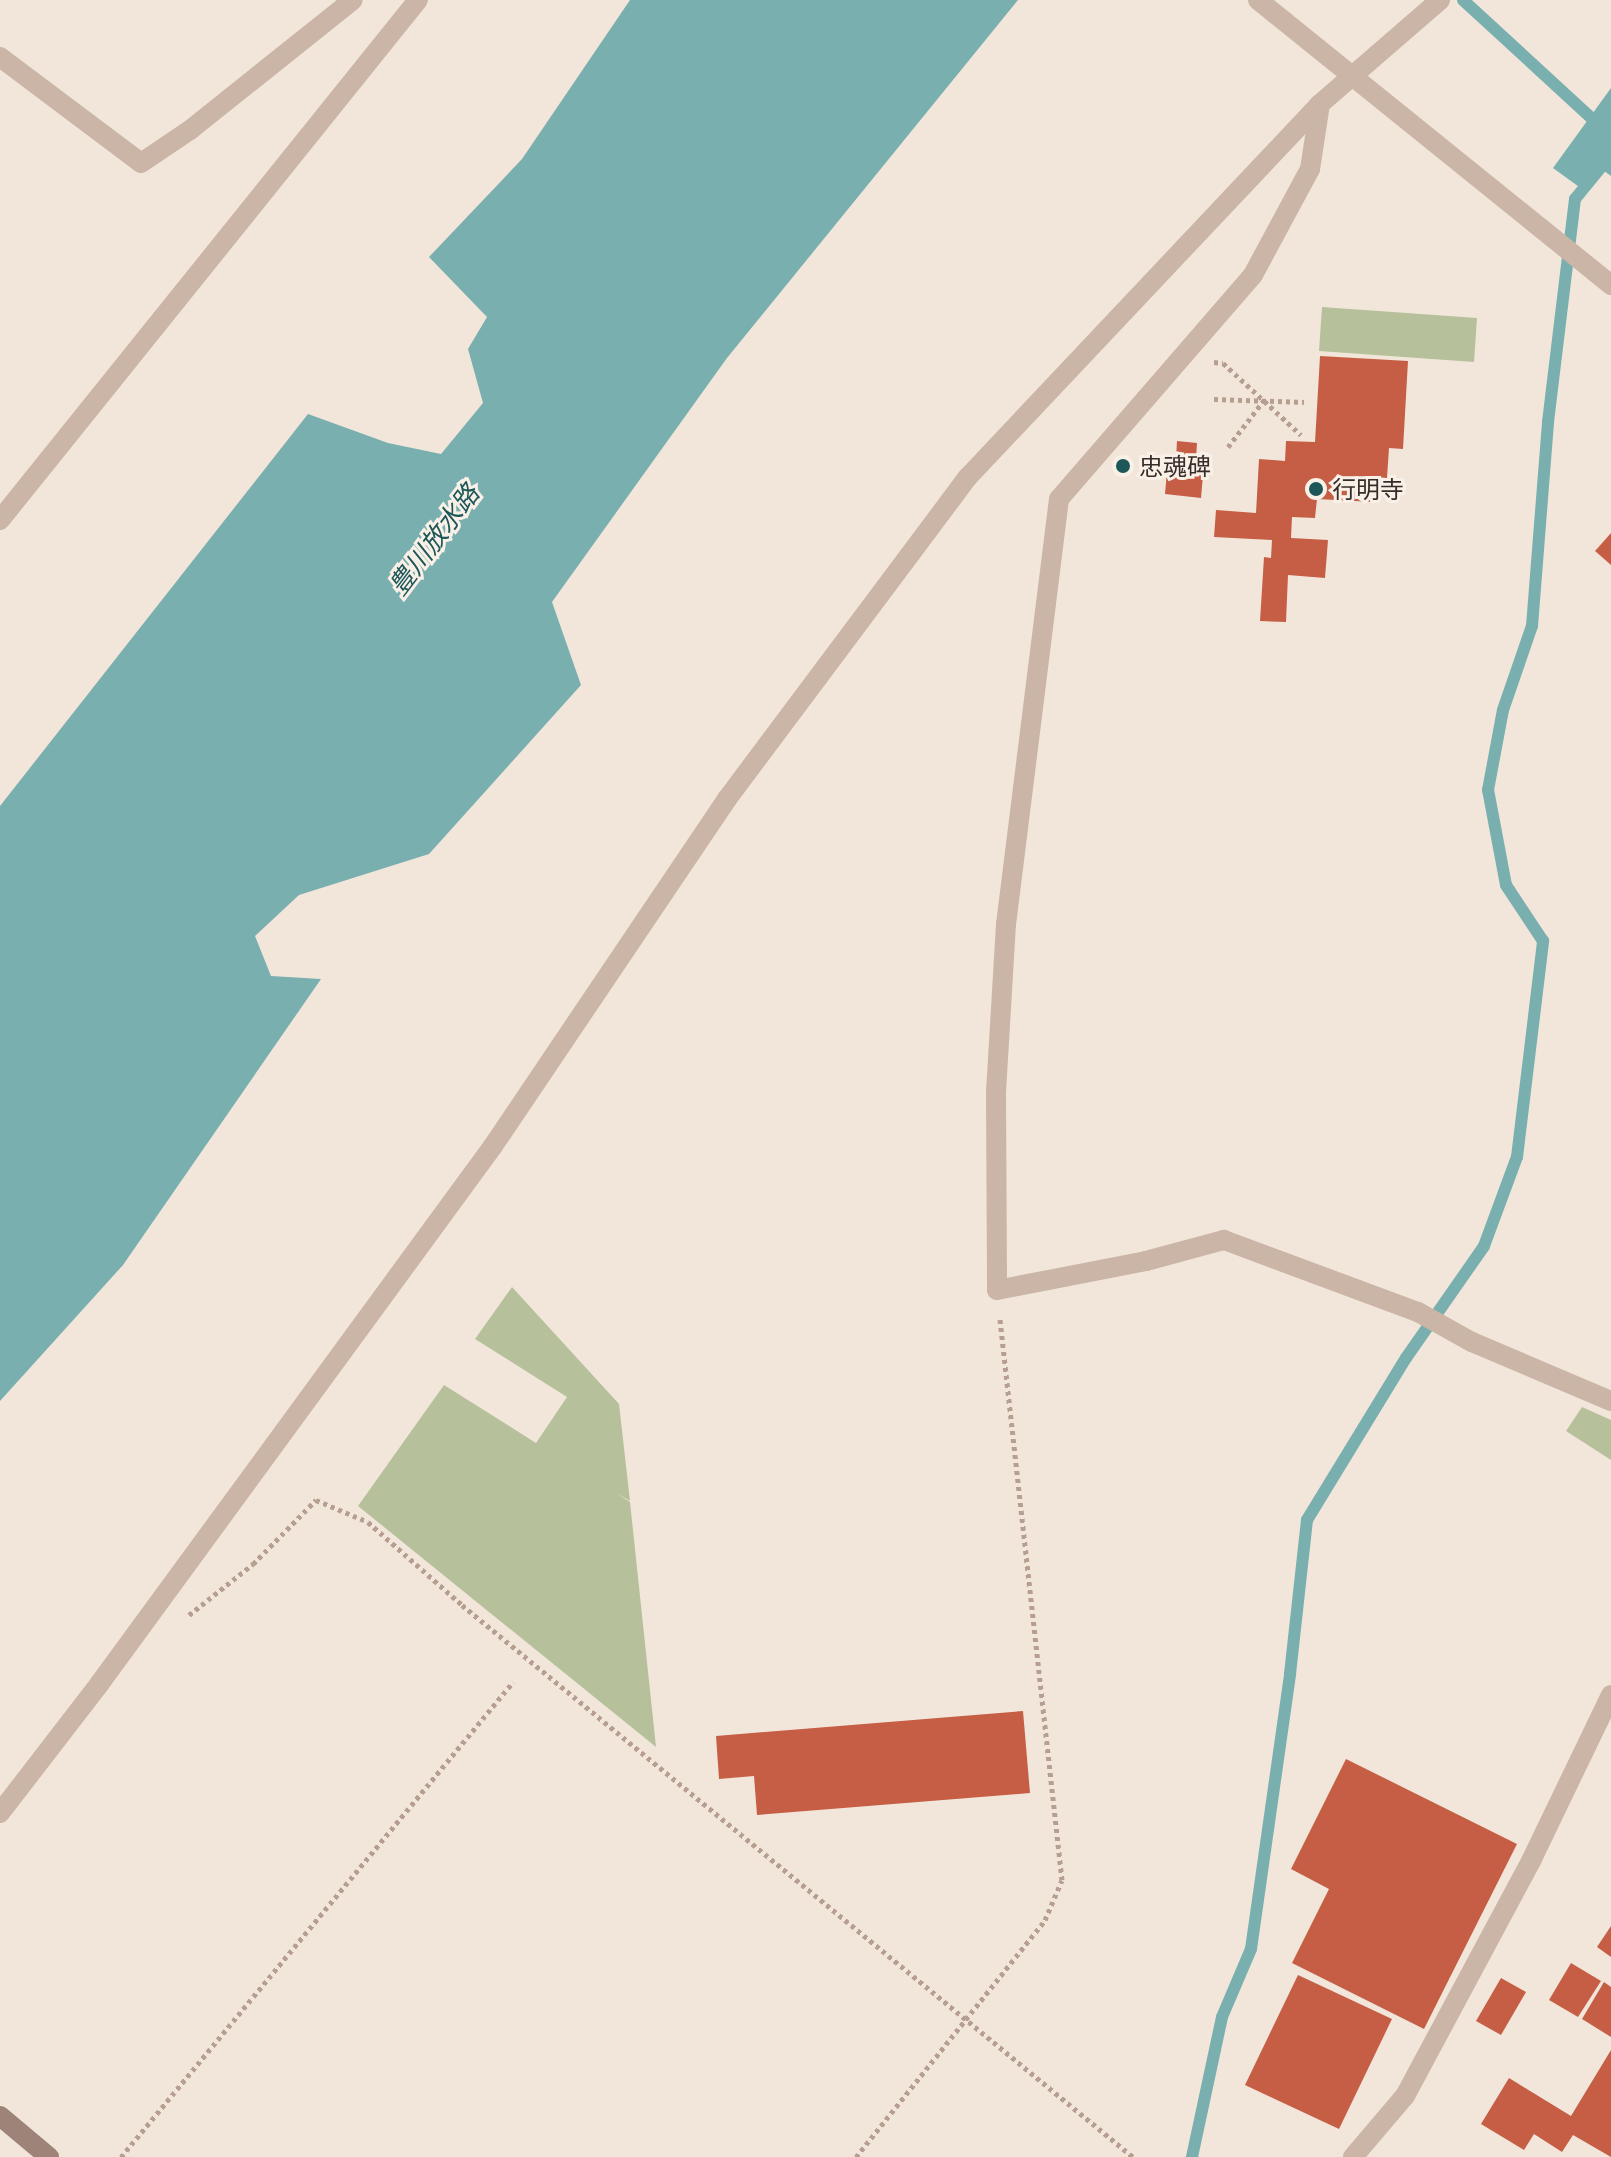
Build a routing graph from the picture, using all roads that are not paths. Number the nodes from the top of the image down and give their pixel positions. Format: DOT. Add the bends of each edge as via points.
graph roads {
  1 [pos="353,0"];
  2 [pos="418,0"];
  3 [pos="1258,0"];
  4 [pos="1440,0"];
  5 [pos="0,57"];
  6 [pos="1350,77"];
  7 [pos="1320,104"];
  8 [pos="1611,285"];
  9 [pos="0,520"];
  10 [pos="1611,1401"];
  11 [pos="1611,1695"];
  12 [pos="0,1813"];
  13 [pos="0,2116"];
  14 [pos="49,2157"];
  15 [pos="1353,2157"];
  1 -- 5 [label="street" via="141,163"];
  2 -- 9 [label="street"];
  3 -- 6 [label="street"];
  4 -- 6 [label="street"];
  6 -- 7 [label="street"];
  6 -- 8 [label="street"];
  7 -- 10 [label="street" via="1310,169 1253,275 1059,499 1006,924 996,1091 997,1290 1224,1240 1418,1312 1472,1342"];
  7 -- 12 [label="street" via="968,477 727,799 484,1159"];
  11 -- 15 [label="street" via="1532,1859 1405,2096"];
  13 -- 14 [label="main road"];
}
